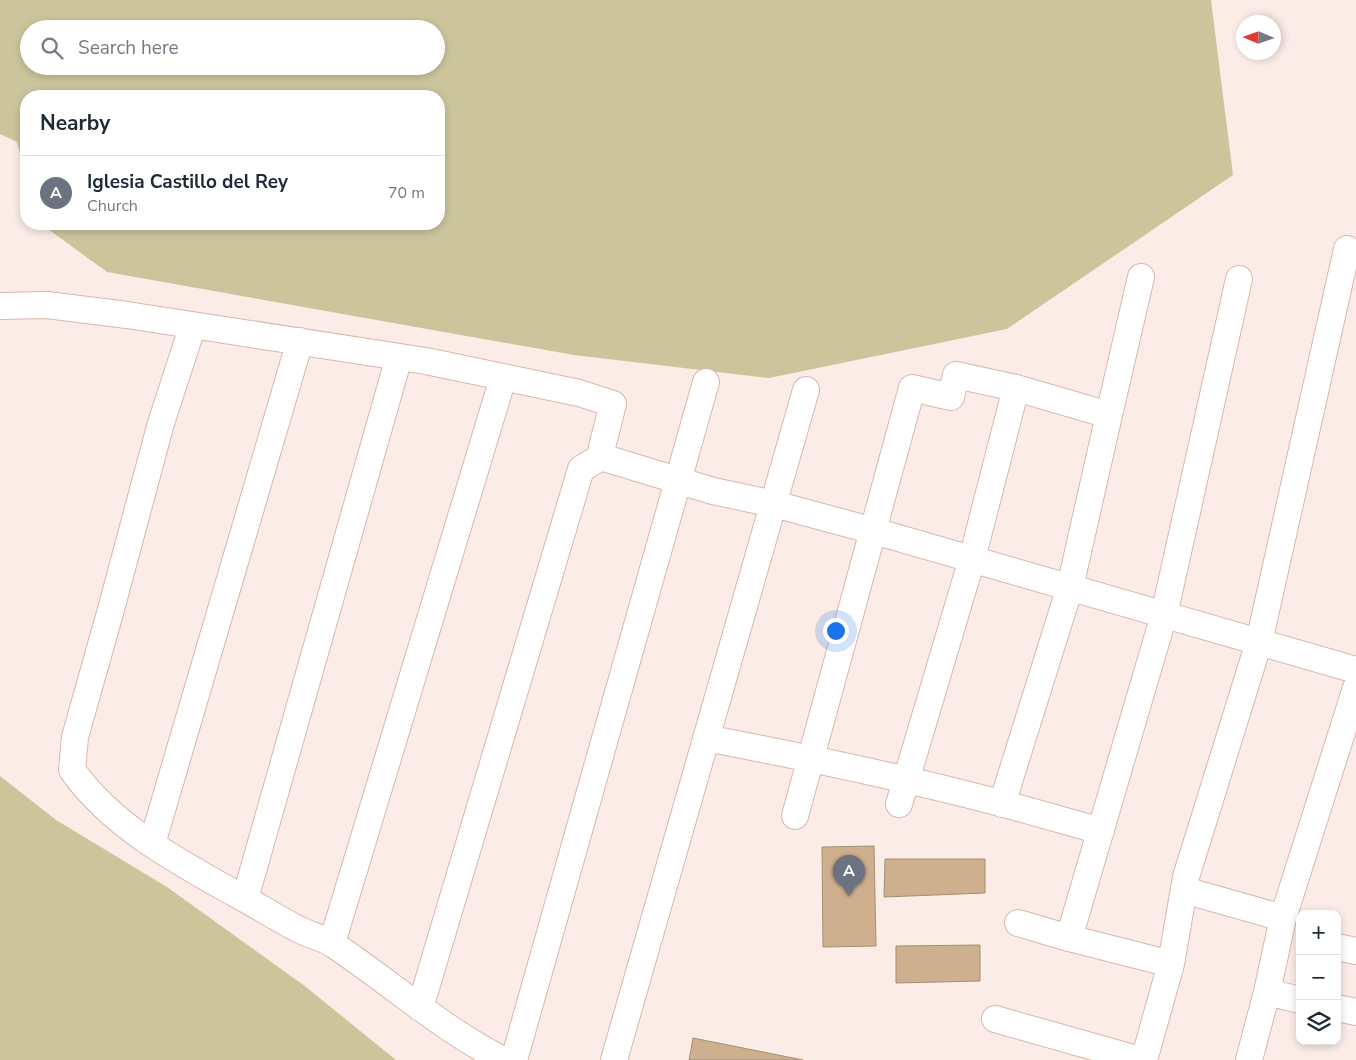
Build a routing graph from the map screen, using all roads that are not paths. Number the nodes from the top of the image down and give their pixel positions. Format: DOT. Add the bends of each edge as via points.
graph roads {
  1 [pos="1347,249"];
  2 [pos="1141,277"];
  3 [pos="1239,279"];
  4 [pos="0,306"];
  5 [pos="193,325"];
  6 [pos="300,342"];
  7 [pos="399,357"];
  8 [pos="503,378"];
  9 [pos="706,382"];
  10 [pos="1016,388"];
  11 [pos="806,390"];
  12 [pos="1109,415"];
  13 [pos="601,457"];
  14 [pos="678,480"];
  15 [pos="774,504"];
  16 [pos="874,531"];
  17 [pos="972,560"];
  18 [pos="1070,588"];
  19 [pos="1164,615"];
  20 [pos="1259,642"];
  21 [pos="1356,670"];
  22 [pos="1356,688"];
  23 [pos="706,738"];
  24 [pos="811,758"];
  25 [pos="907,780"];
  26 [pos="899,804"];
  27 [pos="1002,804"];
  28 [pos="795,816"];
  29 [pos="1101,831"];
  30 [pos="152,844"];
  31 [pos="1185,884"];
  32 [pos="245,899"];
  33 [pos="1018,923"];
  34 [pos="1288,930"];
  35 [pos="1069,938"];
  36 [pos="332,943"];
  37 [pos="1341,948"];
  38 [pos="1356,951"];
  39 [pos="1171,964"];
  40 [pos="1267,992"];
  41 [pos="1296,999"];
  42 [pos="420,1008"];
  43 [pos="1341,1009"];
  44 [pos="1356,1012"];
  45 [pos="994,1019"];
  46 [pos="503,1060"];
  47 [pos="514,1060"];
  48 [pos="614,1060"];
  49 [pos="1142,1060"];
  50 [pos="1249,1060"];
  1 -- 20 [label="street"];
  2 -- 12 [label="street"];
  3 -- 19 [label="street"];
  4 -- 5 [label="street" via="47,305"];
  5 -- 6 [label="street"];
  5 -- 30 [label="street" via="161,423 75,737 72,770 110,812"];
  6 -- 7 [label="street"];
  6 -- 30 [label="street"];
  7 -- 8 [label="street"];
  7 -- 32 [label="street"];
  8 -- 13 [label="street" via="579,393 613,404"];
  8 -- 36 [label="street"];
  9 -- 14 [label="street"];
  10 -- 12 [label="street"];
  10 -- 16 [label="street" via="956,375 951,397 912,388"];
  10 -- 17 [label="street"];
  11 -- 15 [label="street"];
  12 -- 18 [label="street"];
  13 -- 14 [label="street"];
  13 -- 42 [label="street" via="581,469"];
  14 -- 15 [label="street"];
  14 -- 47 [label="street"];
  15 -- 16 [label="street"];
  15 -- 23 [label="street"];
  16 -- 17 [label="street"];
  16 -- 24 [label="street"];
  17 -- 18 [label="street"];
  17 -- 25 [label="street"];
  18 -- 19 [label="street"];
  18 -- 27 [label="street"];
  19 -- 20 [label="street"];
  19 -- 29 [label="street"];
  20 -- 21 [label="street"];
  20 -- 31 [label="street"];
  22 -- 34 [label="street"];
  23 -- 24 [label="street"];
  23 -- 48 [label="street"];
  24 -- 25 [label="street"];
  24 -- 28 [label="street"];
  25 -- 26 [label="street"];
  25 -- 27 [label="street"];
  27 -- 29 [label="street"];
  29 -- 35 [label="street"];
  30 -- 32 [label="street"];
  31 -- 34 [label="street"];
  31 -- 39 [label="street"];
  32 -- 36 [label="street" via="297,929"];
  33 -- 35 [label="street"];
  34 -- 40 [label="street"];
  35 -- 39 [label="street"];
  36 -- 42 [label="street"];
  37 -- 38 [label="street"];
  39 -- 49 [label="street"];
  40 -- 41 [label="street"];
  40 -- 50 [label="street"];
  42 -- 46 [label="street"];
  43 -- 44 [label="street"];
  45 -- 49 [label="street"];
}
